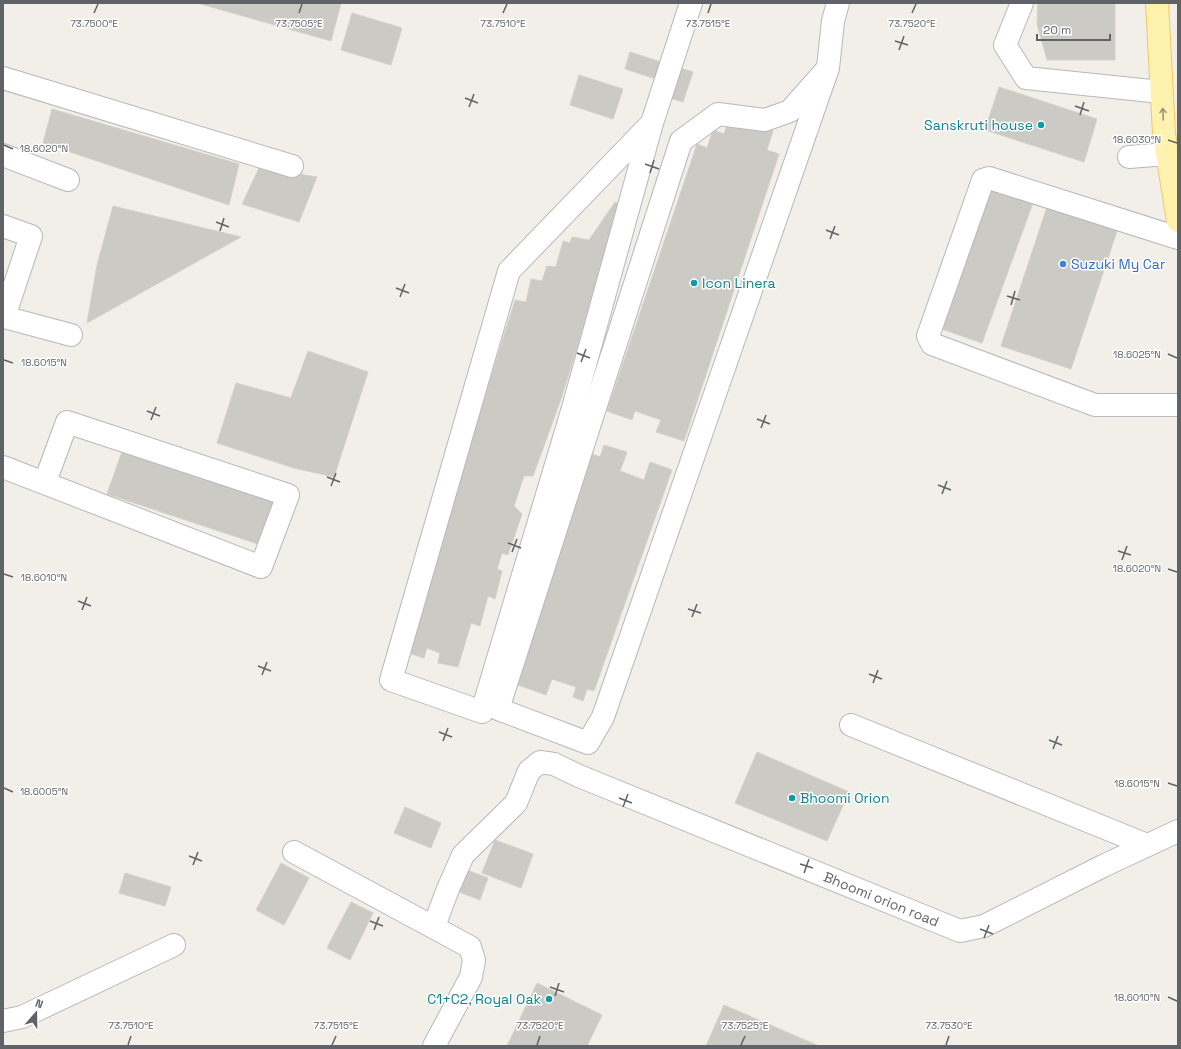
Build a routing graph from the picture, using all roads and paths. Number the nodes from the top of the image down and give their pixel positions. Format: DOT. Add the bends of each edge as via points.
graph roads {
  1 [pos="691,3"];
  2 [pos="838,3"];
  3 [pos="1022,3"];
  4 [pos="1157,3"];
  5 [pos="828,68"];
  6 [pos="3,78"];
  7 [pos="1161,92"];
  8 [pos="652,123"];
  9 [pos="1167,154"];
  10 [pos="3,155"];
  11 [pos="1129,157"];
  12 [pos="292,166"];
  13 [pos="68,180"];
  14 [pos="1178,222"];
  15 [pos="3,226"];
  16 [pos="1178,238"];
  17 [pos="71,335"];
  18 [pos="1178,405"];
  19 [pos="3,467"];
  20 [pos="45,482"];
  21 [pos="851,725"];
  22 [pos="1178,830"];
  23 [pos="1147,845"];
  24 [pos="294,852"];
  25 [pos="434,926"];
  26 [pos="174,945"];
  27 [pos="3,1021"];
  28 [pos="434,1046"];
  1 -- 8 [label="street"];
  2 -- 5 [label="street" via="832,21"];
  3 -- 7 [label="street" via="1005,45 1026,78"];
  4 -- 7 [label="main road"];
  5 -- 5 [label="street" via="790,111 765,120 718,114 681,141 498,709 588,743 603,717"];
  6 -- 12 [label="street"];
  9 -- 7 [label="main road, one-way"];
  8 -- 8 [label="street" via="509,271 392,680 482,712 573,408"];
  9 -- 11 [label="street"];
  9 -- 14 [label="main road"];
  10 -- 13 [label="street"];
  15 -- 17 [label="street" via="31,236 4,317"];
  16 -- 18 [label="street" via="989,178 983,180 928,336 932,344 1095,405"];
  19 -- 20 [label="street"];
  20 -- 20 [label="street" via="261,567 288,495 67,422"];
  21 -- 23 [label="street"];
  22 -- 23 [label="street, Bhoomi orion road"];
  23 -- 25 [label="street, Bhoomi orion road" via="984,926 960,931 554,764 540,762 530,771 516,803 463,855"];
  24 -- 25 [label="street"];
  25 -- 28 [label="street" via="470,947 474,960 471,977"];
  26 -- 27 [label="street" via="22,1017"];
}
